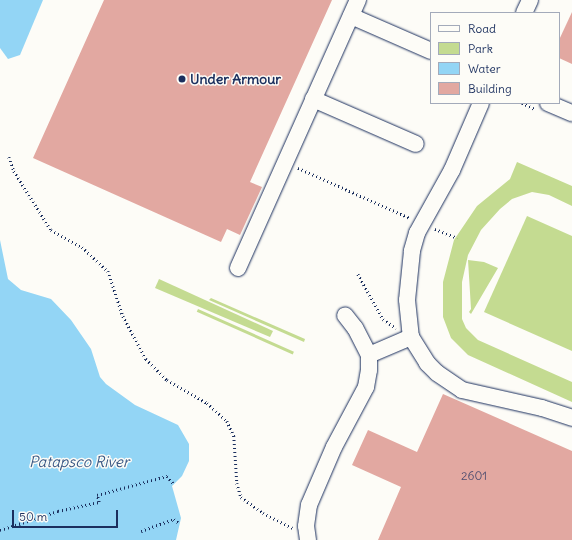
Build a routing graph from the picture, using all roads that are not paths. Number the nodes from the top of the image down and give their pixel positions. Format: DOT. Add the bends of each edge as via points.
graph roads {
  1 [pos="358,0"];
  2 [pos="530,0"];
  3 [pos="524,12"];
  4 [pos="351,16"];
  5 [pos="430,51"];
  6 [pos="313,99"];
  7 [pos="481,104"];
  8 [pos="550,104"];
  9 [pos="572,114"];
  10 [pos="416,144"];
  11 [pos="238,268"];
  12 [pos="345,315"];
  13 [pos="411,337"];
  14 [pos="369,355"];
  15 [pos="572,418"];
  16 [pos="307,537"];
  1 -- 4 [label="street"];
  2 -- 3 [label="street"];
  4 -- 5 [label="street"];
  4 -- 6 [label="street"];
  6 -- 10 [label="street"];
  6 -- 11 [label="street"];
  7 -- 13 [label="street" via="452,170 421,223 412,251 407,300"];
  8 -- 9 [label="street"];
  12 -- 14 [label="street"];
  13 -- 14 [label="street"];
  13 -- 15 [label="street" via="427,363 443,378 462,390 542,408"];
  14 -- 16 [label="street" via="366,387 334,447 312,499 306,526"];
}
